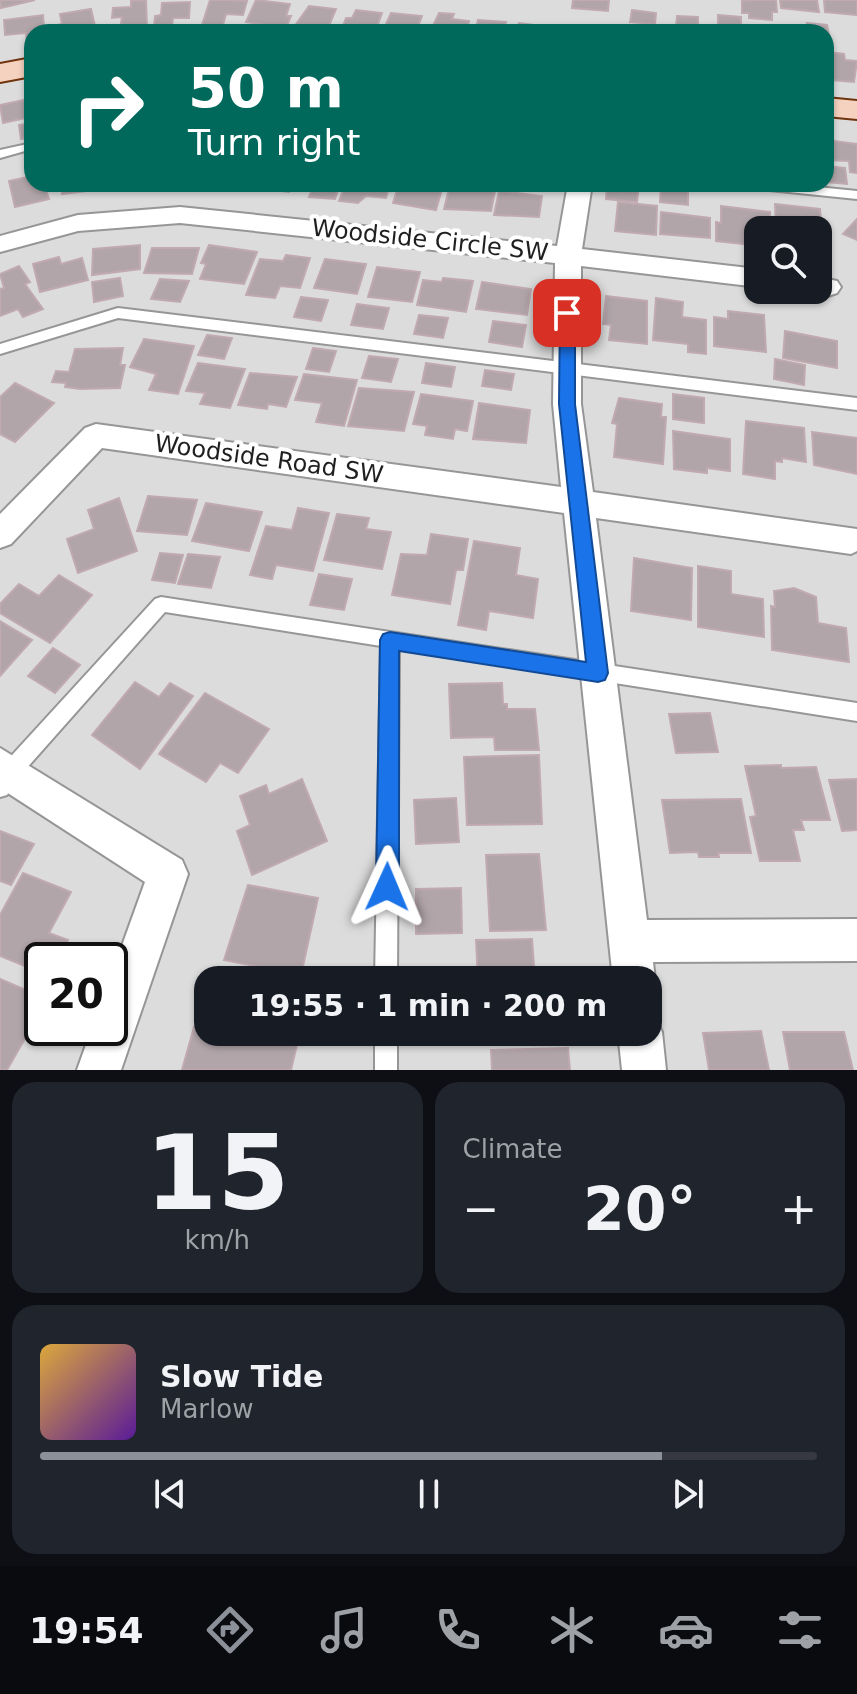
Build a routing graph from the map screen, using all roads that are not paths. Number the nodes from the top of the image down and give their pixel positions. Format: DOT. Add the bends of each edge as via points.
graph roads {
  1 [pos="24,68"];
  2 [pos="0,73"];
  3 [pos="834,108"];
  4 [pos="857,110"];
  5 [pos="24,148"];
  6 [pos="0,154"];
  7 [pos="579,192"];
  8 [pos="828,192"];
  9 [pos="857,195"];
  10 [pos="0,244"];
  11 [pos="568,256"];
  12 [pos="744,276"];
  13 [pos="0,349"];
  14 [pos="566,370"];
  15 [pos="857,404"];
  16 [pos="578,501"];
  17 [pos="0,535"];
  18 [pos="851,540"];
  19 [pos="390,640"];
  20 [pos="598,673"];
  21 [pos="857,712"];
  22 [pos="3,775"];
  23 [pos="857,940"];
  24 [pos="632,960"];
  25 [pos="386,966"];
  26 [pos="386,1046"];
  27 [pos="641,1046"];
  28 [pos="99,1070"];
  29 [pos="386,1070"];
  30 [pos="644,1070"];
  1 -- 2 [label="street"];
  3 -- 4 [label="street"];
  5 -- 6 [label="lane"];
  7 -- 11 [label="street"];
  8 -- 9 [label="lane"];
  10 -- 11 [label="street, Woodside Circle SW" via="78,223 180,215"];
  11 -- 12 [label="street"];
  11 -- 14 [label="street, Woodside Circle SW"];
  13 -- 14 [label="lane" via="118,313"];
  14 -- 15 [label="lane"];
  14 -- 16 [label="street, Woodside Circle SW"];
  16 -- 17 [label="street, Woodside Road SW" via="96,436"];
  16 -- 18 [label="street"];
  16 -- 20 [label="street, Woodside Circle SW"];
  19 -- 20 [label="lane"];
  19 -- 22 [label="lane" via="161,604"];
  19 -- 25 [label="lane"];
  20 -- 21 [label="lane"];
  20 -- 24 [label="street, Woodside Circle SW"];
  22 -- 28 [label="street" via="168,874"];
  23 -- 24 [label="street"];
  26 -- 29 [label="lane"];
  27 -- 30 [label="street"];
}
